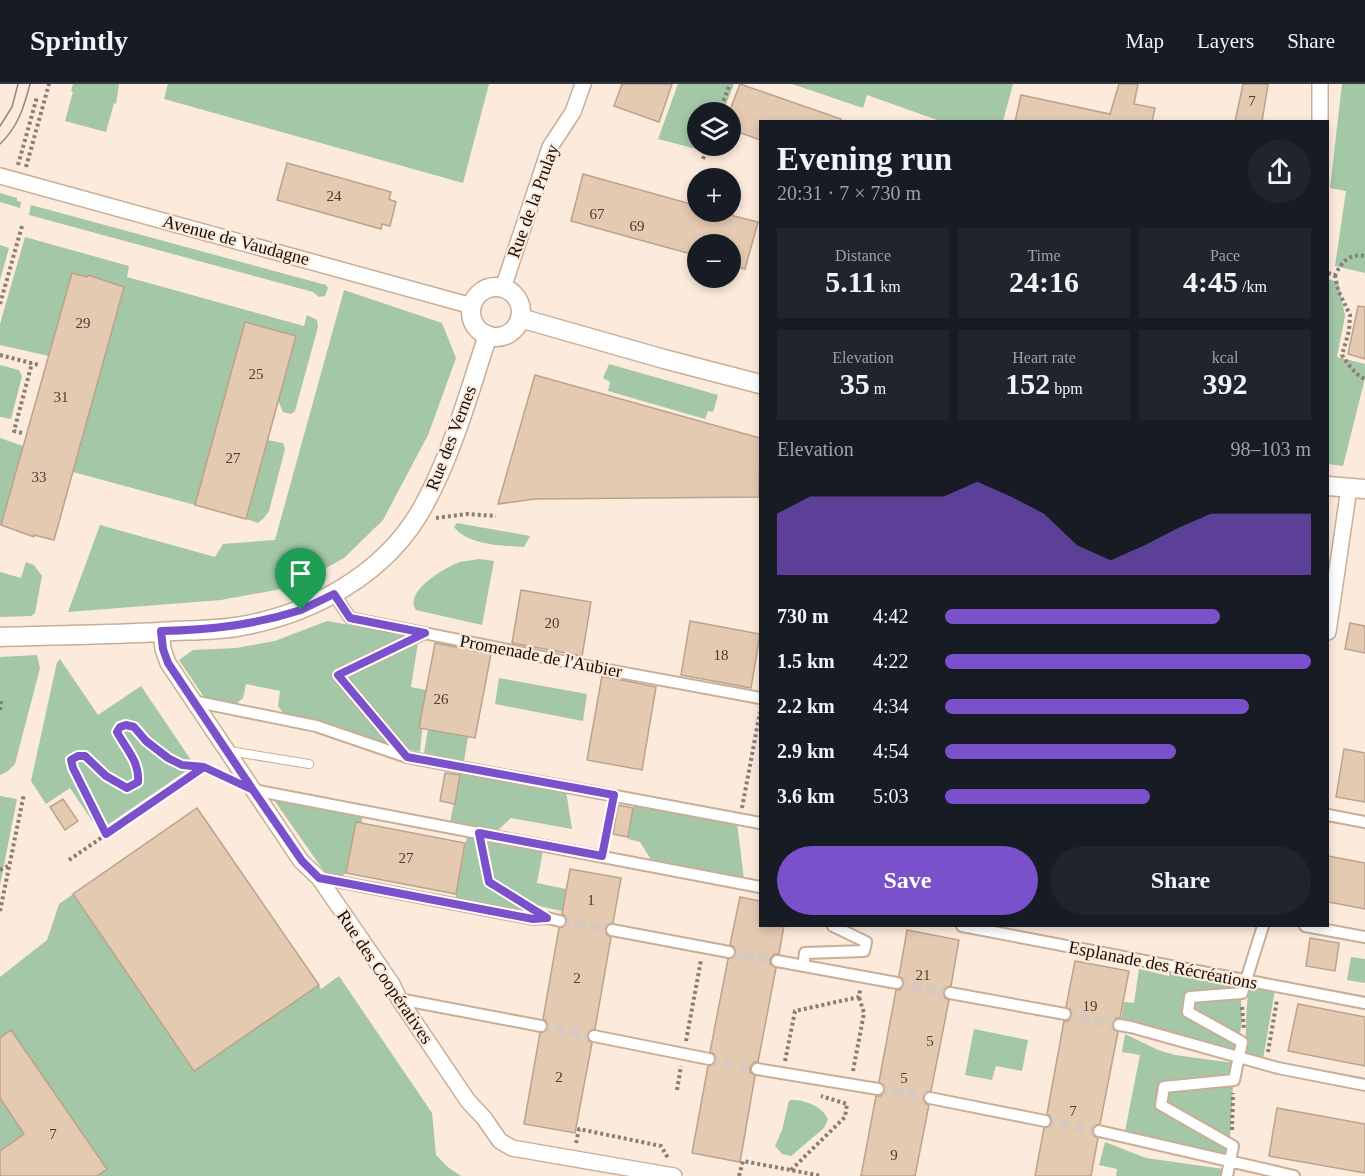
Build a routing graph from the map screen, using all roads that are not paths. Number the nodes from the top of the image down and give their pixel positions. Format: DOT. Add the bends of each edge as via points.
graph roads {
  1 [pos="583,84"];
  2 [pos="1320,84"];
  3 [pos="1320,120"];
  4 [pos="0,176"];
  5 [pos="503,288"];
  6 [pos="472,306"];
  7 [pos="520,318"];
  8 [pos="488,335"];
  9 [pos="759,384"];
  10 [pos="1329,486"];
  11 [pos="1357,488"];
  12 [pos="334,594"];
  13 [pos="1329,627"];
  14 [pos="161,631"];
  15 [pos="425,633"];
  16 [pos="0,637"];
  17 [pos="759,698"];
  18 [pos="193,701"];
  19 [pos="228,751"];
  20 [pos="407,757"];
  21 [pos="309,764"];
  22 [pos="253,790"];
  23 [pos="1329,814"];
  24 [pos="1365,822"];
  25 [pos="759,823"];
  26 [pos="479,833"];
  27 [pos="319,878"];
  28 [pos="759,887"];
  29 [pos="547,918"];
  30 [pos="560,921"];
  31 [pos="835,927"];
  32 [pos="967,927"];
  33 [pos="1263,927"];
  34 [pos="1310,927"];
  35 [pos="612,930"];
  36 [pos="1365,937"];
  37 [pos="729,952"];
  38 [pos="777,961"];
  39 [pos="803,966"];
  40 [pos="1246,980"];
  41 [pos="897,983"];
  42 [pos="950,993"];
  43 [pos="399,999"];
  44 [pos="1365,1003"];
  45 [pos="1065,1014"];
  46 [pos="1119,1025"];
  47 [pos="541,1026"];
  48 [pos="594,1036"];
  49 [pos="1240,1056"];
  50 [pos="709,1059"];
  51 [pos="757,1069"];
  52 [pos="1365,1085"];
  53 [pos="878,1089"];
  54 [pos="930,1098"];
  55 [pos="1045,1120"];
  56 [pos="1099,1131"];
  57 [pos="1230,1161"];
  58 [pos="673,1171"];
  59 [pos="1227,1176"];
  60 [pos="1294,1176"];
  1 -- 5 [label="street, Rue de la Prulay" via="573,112 550,147"];
  2 -- 3 [label="street"];
  4 -- 6 [label="street, Avenue de Vaudagne"];
  5 -- 6 [label="street" via="483,290"];
  5 -- 7 [label="street" via="519,303"];
  6 -- 8 [label="street" via="474,324"];
  7 -- 8 [label="street" via="510,332"];
  7 -- 9 [label="street"];
  8 -- 12 [label="street, Rue des Vernes" via="453,439 424,506 394,546"];
  10 -- 11 [label="street"];
  11 -- 13 [label="street"];
  12 -- 14 [label="street, Rue des Vernes" via="301,610 258,623"];
  12 -- 15 [label="street, Promenade de l'Aubier" via="350,618"];
  14 -- 16 [label="street, Rue des Vernes"];
  14 -- 18 [label="street, Rue des Coopératives" via="168,663"];
  15 -- 17 [label="street, Promenade de l'Aubier"];
  15 -- 20 [label="street" via="338,675"];
  18 -- 19 [label="street, Rue des Coopératives"];
  18 -- 20 [label="street" via="315,726"];
  19 -- 21 [label="lane"];
  19 -- 22 [label="street, Rue des Coopératives"];
  20 -- 25 [label="street"];
  22 -- 26 [label="street"];
  22 -- 27 [label="street, Rue des Coopératives" via="302,861"];
  23 -- 24 [label="street"];
  26 -- 28 [label="street"];
  26 -- 29 [label="lane" via="489,882"];
  27 -- 29 [label="street" via="533,919"];
  27 -- 43 [label="street, Rue des Coopératives"];
  29 -- 30 [label="street"];
  31 -- 39 [label="street" via="866,942 864,951 805,953"];
  32 -- 40 [label="street, Esplanade des Récréations"];
  33 -- 40 [label="street"];
  34 -- 36 [label="street"];
  35 -- 37 [label="street"];
  38 -- 39 [label="street"];
  39 -- 41 [label="street"];
  40 -- 44 [label="street, Esplanade des Récréations"];
  40 -- 49 [label="street" via="1242,993 1190,997 1188,1012 1242,1042"];
  42 -- 45 [label="street"];
  43 -- 47 [label="street"];
  43 -- 58 [label="street, Rue des Coopératives" via="500,1141 512,1148"];
  46 -- 49 [label="street"];
  48 -- 50 [label="street"];
  49 -- 52 [label="street"];
  49 -- 57 [label="street" via="1234,1080 1164,1087 1161,1105 1233,1146"];
  51 -- 53 [label="street"];
  54 -- 55 [label="street"];
  56 -- 57 [label="street"];
  57 -- 59 [label="street"];
  57 -- 60 [label="street"];
}
